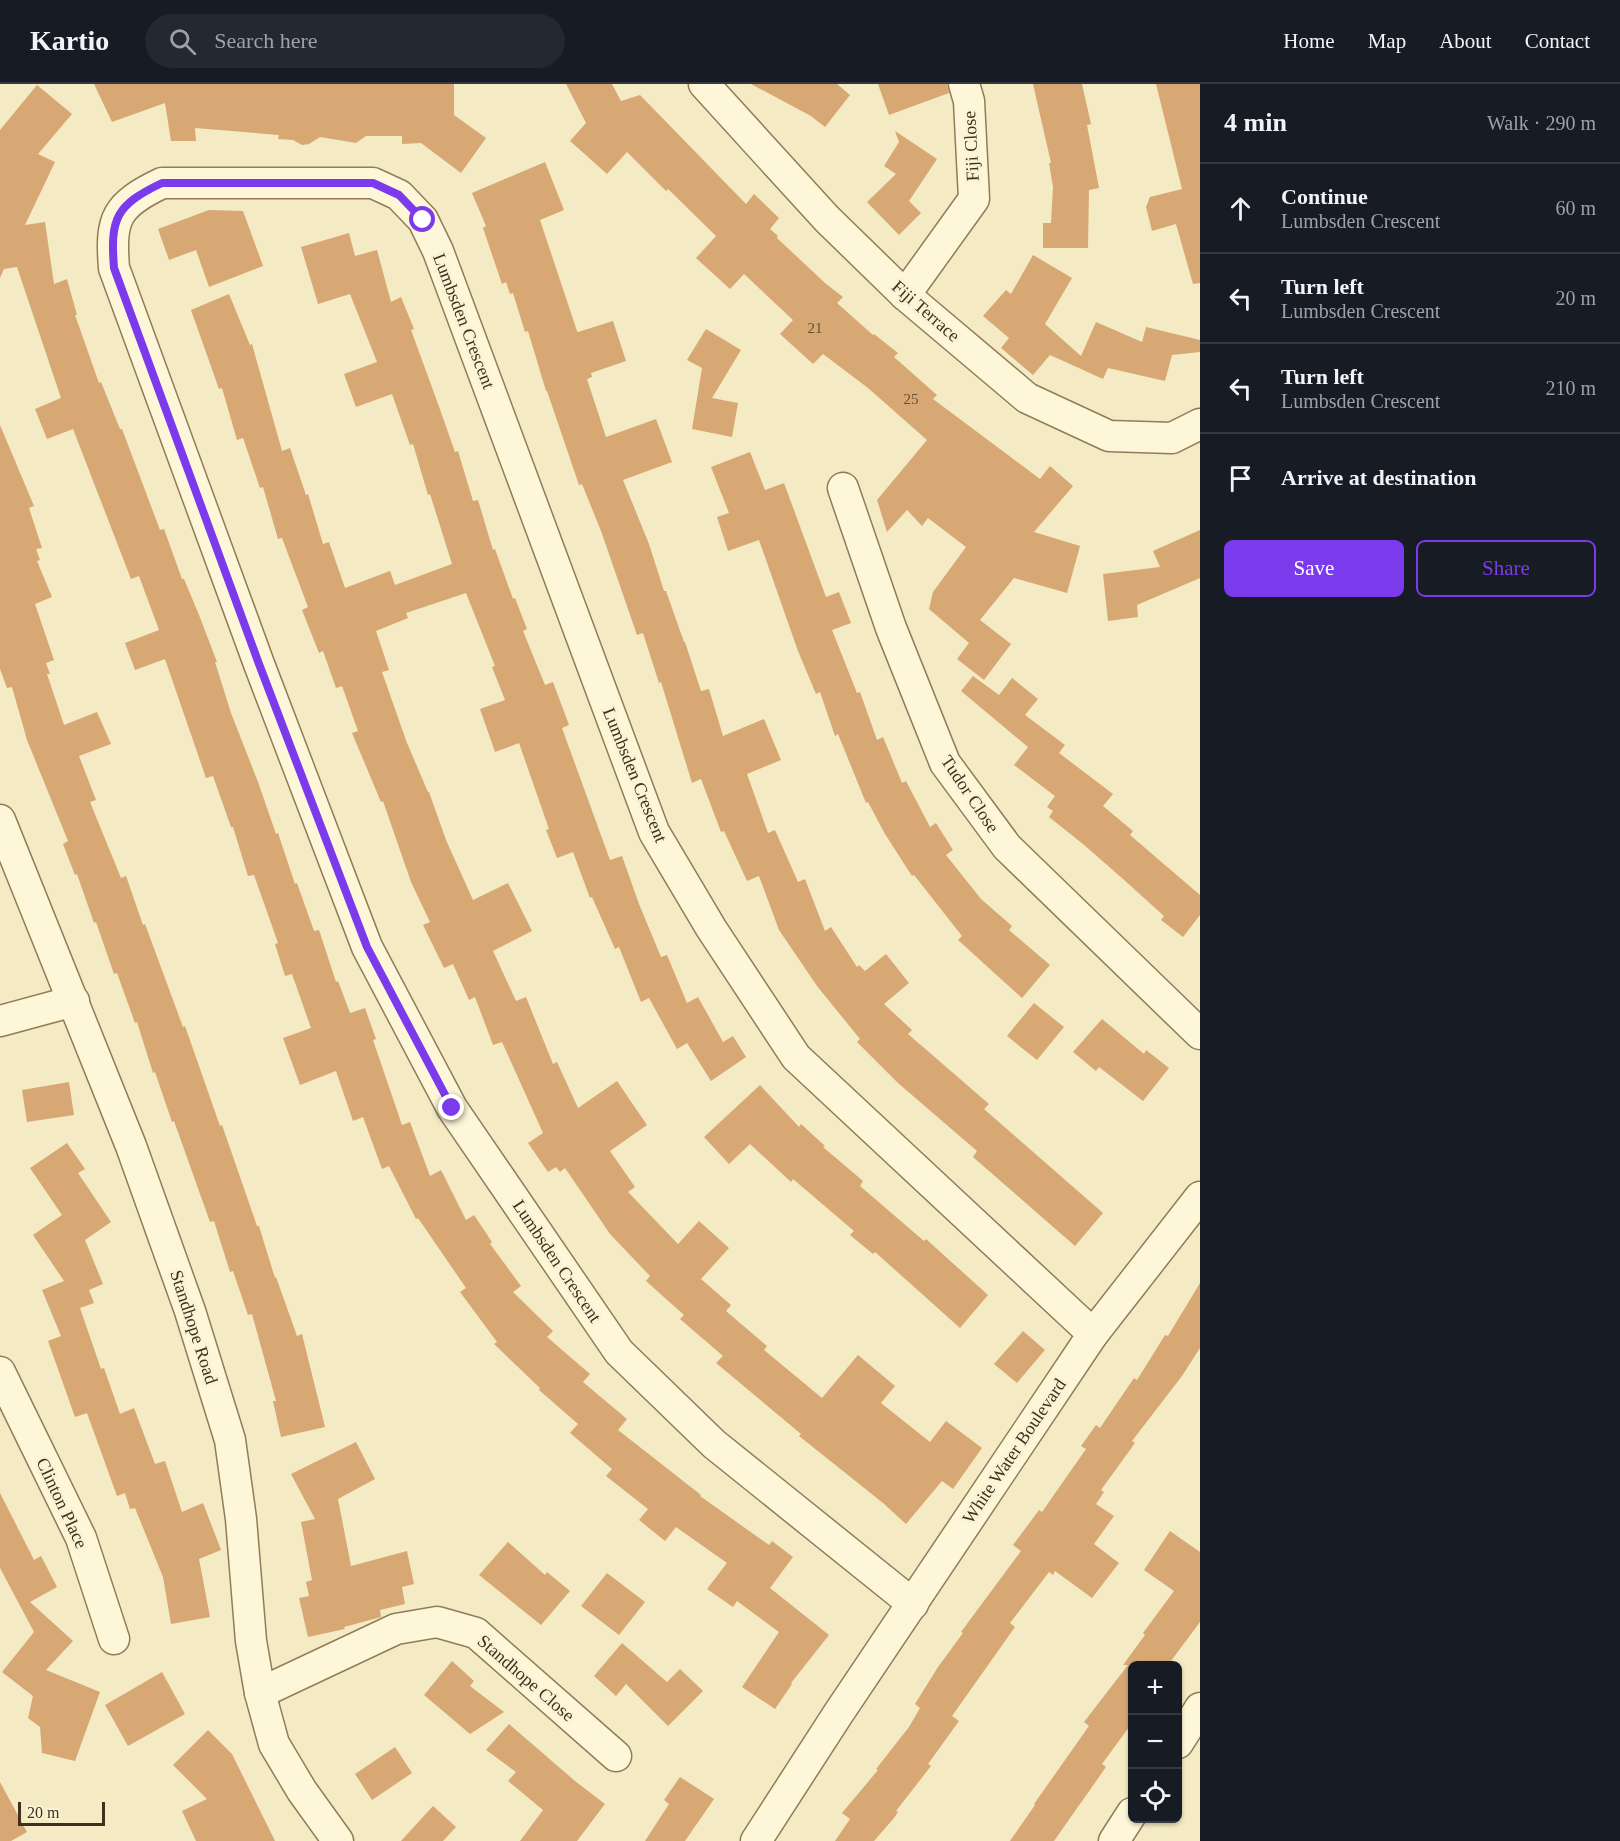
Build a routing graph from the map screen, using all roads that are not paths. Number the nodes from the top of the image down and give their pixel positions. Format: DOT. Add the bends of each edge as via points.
graph roads {
  1 [pos="704,84"];
  2 [pos="964,84"];
  3 [pos="905,295"];
  4 [pos="1200,424"];
  5 [pos="843,488"];
  6 [pos="0,820"];
  7 [pos="74,1001"];
  8 [pos="0,1021"];
  9 [pos="1200,1034"];
  10 [pos="1200,1197"];
  11 [pos="1093,1334"];
  12 [pos="0,1372"];
  13 [pos="913,1604"];
  14 [pos="114,1639"];
  15 [pos="260,1693"];
  16 [pos="1200,1708"];
  17 [pos="1182,1737"];
  18 [pos="616,1756"];
  19 [pos="1128,1819"];
  20 [pos="338,1841"];
  21 [pos="756,1841"];
  22 [pos="1114,1841"];
  1 -- 3 [label="street, Fiji Terrace" via="827,219"];
  2 -- 3 [label="street, Fiji Close" via="969,100 974,199"];
  3 -- 4 [label="street, Fiji Terrace" via="1027,398 1109,436 1172,438"];
  5 -- 9 [label="street, Tudor Close" via="891,628 945,763 1007,847"];
  6 -- 7 [label="street, Standhope Road"];
  7 -- 8 [label="street"];
  7 -- 15 [label="street, Standhope Road" via="175,1267 230,1440"];
  10 -- 11 [label="street, White Water Boulevard"];
  11 -- 13 [label="street, White Water Boulevard"];
  11 -- 13 [label="street, Lumbsden Crescent" via="796,1057 711,928 654,832 438,251 423,220 399,195 373,183 162,183 137,195 119,214 112,238 114,268 367,947 452,1108 619,1352 714,1444"];
  12 -- 14 [label="street, Clinton Place" via="81,1538"];
  13 -- 21 [label="street, White Water Boulevard"];
  15 -- 18 [label="street, Standhope Close" via="396,1629 437,1622 476,1633"];
  15 -- 20 [label="street, Standhope Road" via="274,1744"];
  16 -- 17 [label="street"];
  19 -- 22 [label="street"];
}
